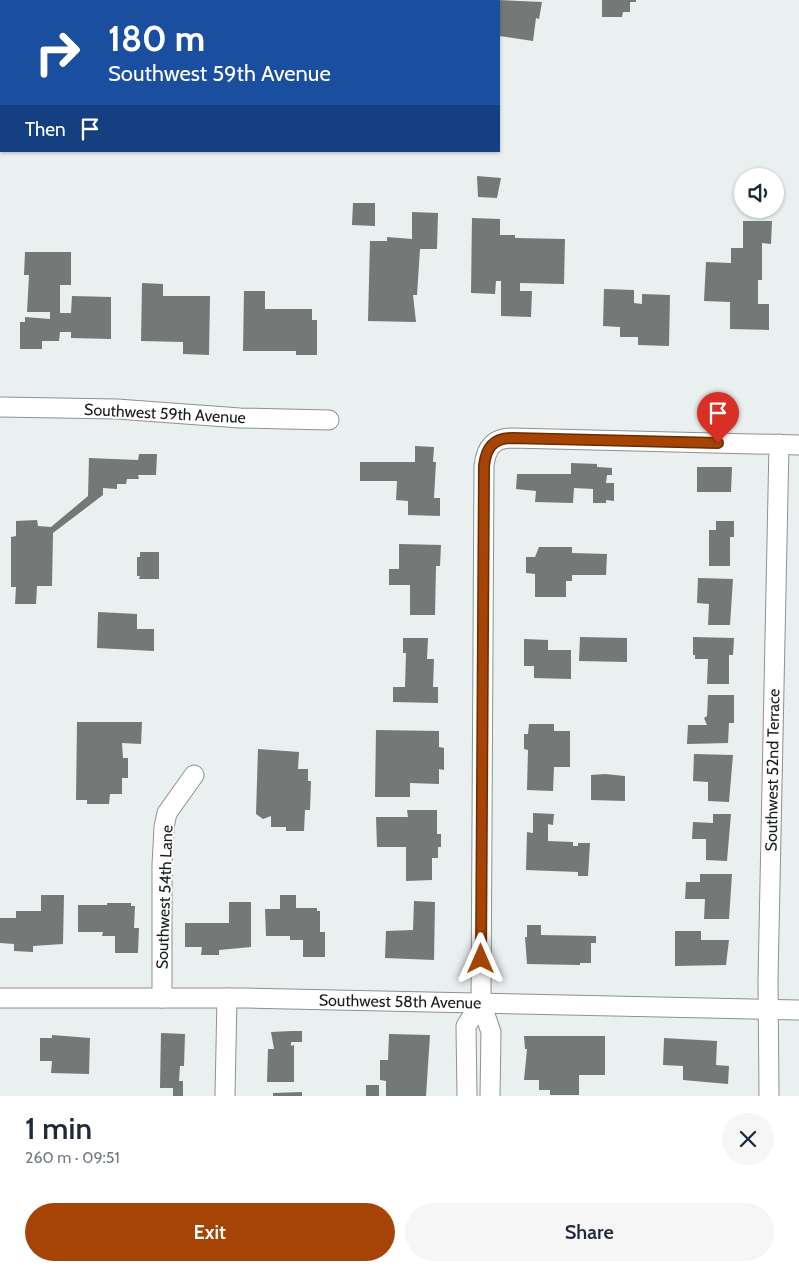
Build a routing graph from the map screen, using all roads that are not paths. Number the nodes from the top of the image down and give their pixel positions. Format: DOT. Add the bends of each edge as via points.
graph roads {
  1 [pos="0,407"];
  2 [pos="330,420"];
  3 [pos="780,444"];
  4 [pos="799,445"];
  5 [pos="194,775"];
  6 [pos="0,998"];
  7 [pos="162,998"];
  8 [pos="227,998"];
  9 [pos="481,1003"];
  10 [pos="768,1009"];
  11 [pos="799,1010"];
  12 [pos="225,1096"];
  13 [pos="467,1096"];
  14 [pos="490,1096"];
  15 [pos="768,1096"];
  1 -- 2 [label="street, Southwest 59th Avenue" via="117,409 240,418"];
  3 -- 4 [label="street"];
  3 -- 9 [label="street" via="512,438 500,439 490,446 484,466"];
  3 -- 10 [label="street, Southwest 52nd Terrace"];
  5 -- 7 [label="street, Southwest 54th Lane" via="167,813 164,827"];
  6 -- 7 [label="street, Southwest 58th Avenue"];
  7 -- 8 [label="street, Southwest 58th Avenue"];
  8 -- 9 [label="street, Southwest 58th Avenue"];
  8 -- 12 [label="street"];
  9 -- 10 [label="street, Southwest 58th Avenue"];
  9 -- 13 [label="street" via="466,1026"];
  9 -- 14 [label="street" via="491,1032"];
  10 -- 11 [label="street, Southwest 58th Avenue"];
  10 -- 15 [label="street, Southwest 52nd Terrace"];
}
